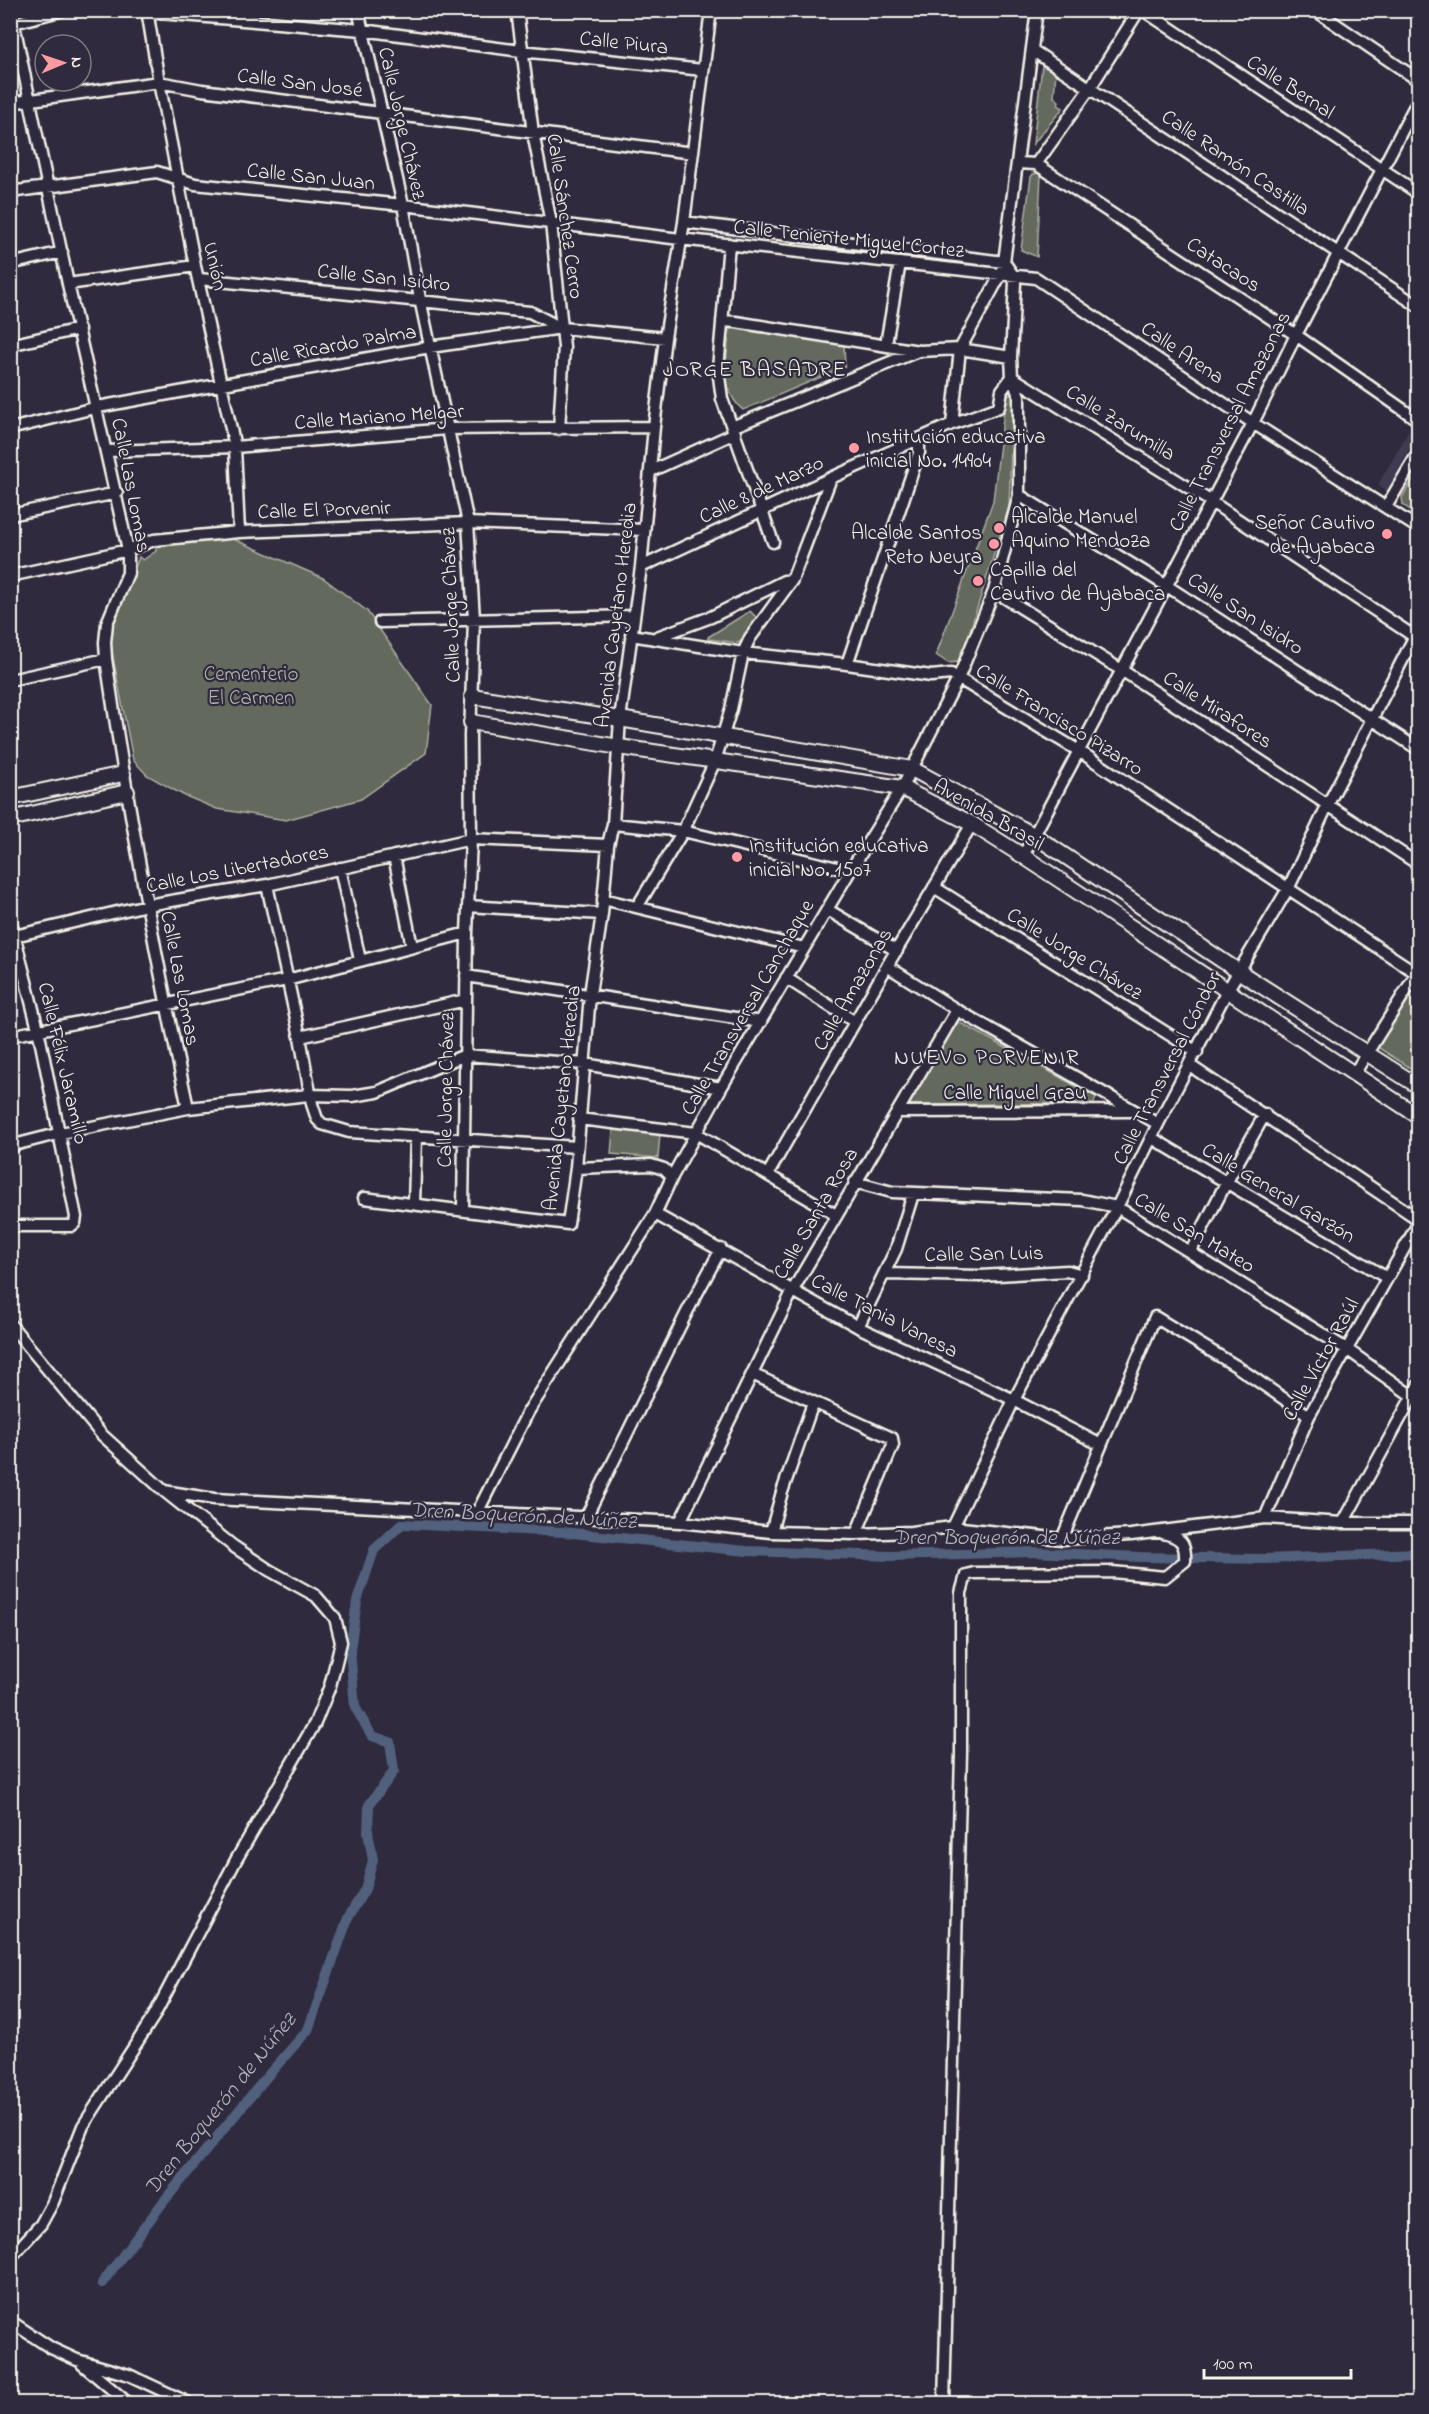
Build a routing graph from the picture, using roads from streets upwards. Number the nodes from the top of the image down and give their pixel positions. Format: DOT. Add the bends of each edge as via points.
graph roads {
  1 [pos="11,10"];
  2 [pos="63,10"];
  3 [pos="358,10"];
  4 [pos="517,10"];
  5 [pos="711,10"];
  6 [pos="1037,10"];
  7 [pos="1141,10"];
  8 [pos="1315,10"];
  9 [pos="147,11"];
  10 [pos="12,24"];
  11 [pos="362,30"];
  12 [pos="521,51"];
  13 [pos="1032,51"];
  14 [pos="703,70"];
  15 [pos="1419,80"];
  16 [pos="159,82"];
  17 [pos="1090,88"];
  18 [pos="30,98"];
  19 [pos="1419,99"];
  20 [pos="10,103"];
  21 [pos="380,112"];
  22 [pos="533,133"];
  23 [pos="693,153"];
  24 [pos="1018,163"];
  25 [pos="1036,164"];
  26 [pos="1382,169"];
  27 [pos="177,178"];
  28 [pos="47,185"];
  29 [pos="10,192"];
  30 [pos="1419,193"];
  31 [pos="403,205"];
  32 [pos="684,222"];
  33 [pos="551,223"];
  34 [pos="680,239"];
  35 [pos="729,244"];
  36 [pos="62,252"];
  37 [pos="1338,253"];
  38 [pos="1004,262"];
  39 [pos="900,263"];
  40 [pos="10,264"];
  41 [pos="195,266"];
  42 [pos="1001,274"];
  43 [pos="1014,275"];
  44 [pos="199,279"];
  45 [pos="68,284"];
  46 [pos="420,299"];
  47 [pos="1419,306"];
  48 [pos="722,321"];
  49 [pos="562,328"];
  50 [pos="79,329"];
  51 [pos="1296,335"];
  52 [pos="665,338"];
  53 [pos="886,344"];
  54 [pos="10,345"];
  55 [pos="430,347"];
  56 [pos="960,349"];
  57 [pos="919,351"];
  58 [pos="1011,357"];
  59 [pos="1012,376"];
  60 [pos="223,384"];
  61 [pos="98,407"];
  62 [pos="1419,420"];
  63 [pos="1253,423"];
  64 [pos="952,424"];
  65 [pos="654,426"];
  66 [pos="10,429"];
  67 [pos="447,429"];
  68 [pos="559,429"];
  69 [pos="733,430"];
  70 [pos="919,440"];
  71 [pos="236,447"];
  72 [pos="107,451"];
  73 [pos="1419,453"];
  74 [pos="651,471"];
  75 [pos="831,478"];
  76 [pos="117,493"];
  77 [pos="1019,495"];
  78 [pos="1210,501"];
  79 [pos="1386,507"];
  80 [pos="761,510"];
  81 [pos="10,515"];
  82 [pos="468,523"];
  83 [pos="1419,528"];
  84 [pos="644,530"];
  85 [pos="239,532"];
  86 [pos="773,542"];
  87 [pos="128,550"];
  88 [pos="641,567"];
  89 [pos="10,576"];
  90 [pos="792,580"];
  91 [pos="1167,586"];
  92 [pos="994,591"];
  93 [pos="634,616"];
  94 [pos="474,619"];
  95 [pos="380,622"];
  96 [pos="631,634"];
  97 [pos="1417,635"];
  98 [pos="657,637"];
  99 [pos="743,653"];
  100 [pos="106,659"];
  101 [pos="847,664"];
  102 [pos="1123,671"];
  103 [pos="958,679"];
  104 [pos="10,680"];
  105 [pos="472,696"];
  106 [pos="620,719"];
  107 [pos="1374,719"];
  108 [pos="471,722"];
  109 [pos="722,737"];
  110 [pos="619,747"];
  111 [pos="1419,749"];
  112 [pos="1078,752"];
  113 [pos="715,761"];
  114 [pos="912,769"];
  115 [pos="123,774"];
  116 [pos="902,788"];
  117 [pos="127,792"];
  118 [pos="10,798"];
  119 [pos="1328,804"];
  120 [pos="10,819"];
  121 [pos="613,824"];
  122 [pos="972,824"];
  123 [pos="683,831"];
  124 [pos="1035,836"];
  125 [pos="471,839"];
  126 [pos="608,845"];
  127 [pos="394,856"];
  128 [pos="1023,856"];
  129 [pos="1419,864"];
  130 [pos="340,868"];
  131 [pos="850,871"];
  132 [pos="267,885"];
  133 [pos="934,887"];
  134 [pos="1288,887"];
  135 [pos="603,899"];
  136 [pos="147,905"];
  137 [pos="468,906"];
  138 [pos="637,907"];
  139 [pos="828,910"];
  140 [pos="602,914"];
  141 [pos="10,918"];
  142 [pos="467,933"];
  143 [pos="12,936"];
  144 [pos="412,947"];
  145 [pos="804,948"];
  146 [pos="897,951"];
  147 [pos="360,960"];
  148 [pos="887,966"];
  149 [pos="1238,971"];
  150 [pos="1418,974"];
  151 [pos="466,976"];
  152 [pos="786,978"];
  153 [pos="287,980"];
  154 [pos="1227,991"];
  155 [pos="590,994"];
  156 [pos="466,1000"];
  157 [pos="166,1005"];
  158 [pos="957,1010"];
  159 [pos="761,1022"];
  160 [pos="855,1022"];
  161 [pos="38,1029"];
  162 [pos="10,1036"];
  163 [pos="300,1037"];
  164 [pos="1197,1052"];
  165 [pos="1366,1053"];
  166 [pos="465,1055"];
  167 [pos="585,1064"];
  168 [pos="1190,1065"];
  169 [pos="1354,1074"];
  170 [pos="1419,1086"];
  171 [pos="721,1088"];
  172 [pos="309,1095"];
  173 [pos="188,1108"];
  174 [pos="1132,1111"];
  175 [pos="897,1112"];
  176 [pos="1265,1114"];
  177 [pos="1419,1116"];
  178 [pos="579,1119"];
  179 [pos="1158,1124"];
  180 [pos="61,1133"];
  181 [pos="696,1133"];
  182 [pos="416,1136"];
  183 [pos="1152,1138"];
  184 [pos="464,1140"];
  185 [pos="10,1146"];
  186 [pos="577,1147"];
  187 [pos="576,1168"];
  188 [pos="768,1174"];
  189 [pos="672,1178"];
  190 [pos="855,1182"];
  191 [pos="1226,1183"];
  192 [pos="913,1194"];
  193 [pos="364,1198"];
  194 [pos="414,1204"];
  195 [pos="1117,1207"];
  196 [pos="463,1209"];
  197 [pos="655,1214"];
  198 [pos="836,1215"];
  199 [pos="1419,1219"];
  200 [pos="1419,1224"];
  201 [pos="10,1226"];
  202 [pos="721,1249"];
  203 [pos="1191,1251"];
  204 [pos="886,1274"];
  205 [pos="1082,1275"];
  206 [pos="1387,1278"];
  207 [pos="793,1290"];
  208 [pos="10,1324"];
  209 [pos="858,1327"];
  210 [pos="1348,1350"];
  211 [pos="752,1374"];
  212 [pos="1419,1386"];
  213 [pos="1412,1396"];
  214 [pos="1014,1400"];
  215 [pos="813,1403"];
  216 [pos="1310,1416"];
  217 [pos="1101,1445"];
  218 [pos="164,1491"];
  219 [pos="478,1511"];
  220 [pos="586,1517"];
  221 [pos="1265,1518"];
  222 [pos="680,1522"];
  223 [pos="1343,1523"];
  224 [pos="1419,1523"];
  225 [pos="953,1527"];
  226 [pos="771,1532"];
  227 [pos="1159,1532"];
  228 [pos="856,1534"];
  229 [pos="1062,1539"];
  230 [pos="10,2258"];
  231 [pos="10,2321"];
  232 [pos="77,2360"];
  233 [pos="129,2403"];
  234 [pos="191,2403"];
  235 [pos="944,2403"];
  1 -- 10 [label="street, Calle Las Lomas"];
  2 -- 10 [label="street"];
  3 -- 11 [label="street, Calle Jorge Chávez"];
  4 -- 12 [label="street, Calle Sánchez Cerro"];
  5 -- 14 [label="street, Avenida Cayetano Heredia"];
  6 -- 13 [label="street"];
  7 -- 17 [label="street"];
  7 -- 26 [label="street, Calle Bernal"];
  8 -- 15 [label="street"];
  9 -- 11 [label="street, Calle Piura"];
  9 -- 16 [label="street, Unión"];
  10 -- 18 [label="street, Calle Las Lomas"];
  11 -- 12 [label="street, Calle Piura"];
  11 -- 21 [label="street, Calle Jorge Chávez"];
  12 -- 14 [label="street, Calle Piura"];
  12 -- 22 [label="street, Calle Sánchez Cerro"];
  13 -- 17 [label="street, Calle Ramón Castilla"];
  13 -- 24 [label="street"];
  14 -- 23 [label="street, Avenida Cayetano Heredia"];
  16 -- 18 [label="street, Calle San José"];
  16 -- 21 [label="street, Calle San José"];
  16 -- 27 [label="street, Unión"];
  17 -- 25 [label="street"];
  17 -- 37 [label="street, Calle Ramón Castilla"];
  18 -- 20 [label="street, Calle San José"];
  18 -- 28 [label="street, Calle Las Lomas"];
  19 -- 26 [label="street, Calle Transversal Amazonas"];
  21 -- 22 [label="street, Calle San José"];
  21 -- 31 [label="street, Calle Jorge Chávez"];
  22 -- 23 [label="street, Calle San José"];
  22 -- 33 [label="street, Calle Sánchez Cerro"];
  23 -- 32 [label="street, Avenida Cayetano Heredia"];
  24 -- 25 [label="street"];
  24 -- 38 [label="street"];
  25 -- 51 [label="street, Catacaos"];
  26 -- 30 [label="street, Calle Bernal"];
  26 -- 37 [label="street, Calle Transversal Amazonas"];
  27 -- 28 [label="street, Calle San Juan" via="157,172"];
  27 -- 31 [label="street, Calle San Juan" via="195,184"];
  27 -- 41 [label="street, Unión"];
  28 -- 29 [label="street, Calle San Juan"];
  28 -- 36 [label="street, Calle Las Lomas"];
  31 -- 33 [label="street, Calle San Juan"];
  31 -- 46 [label="street, Calle Jorge Chávez"];
  32 -- 34 [label="street, Avenida Cayetano Heredia"];
  32 -- 38 [label="street, Calle Teniente Miguel Cortez"];
  33 -- 34 [label="street, Calle San Juan"];
  33 -- 49 [label="street, Calle Sánchez Cerro"];
  34 -- 35 [label="street, Calle Teniente Miguel Cortez"];
  34 -- 52 [label="street, Avenida Cayetano Heredia"];
  35 -- 39 [label="street, Calle Teniente Miguel Cortez"];
  35 -- 48 [label="street"];
  36 -- 40 [label="street"];
  36 -- 45 [label="street, Calle Las Lomas"];
  37 -- 47 [label="street, Calle Ramón Castilla"];
  37 -- 51 [label="street, Calle Transversal Amazonas"];
  38 -- 42 [label="street"];
  38 -- 43 [label="street"];
  39 -- 42 [label="street, Calle Teniente Miguel Cortez"];
  39 -- 53 [label="street"];
  41 -- 44 [label="street, Unión"];
  41 -- 45 [label="street"];
  42 -- 43 [label="street, Calle Teniente Miguel Cortez"];
  42 -- 56 [label="street"];
  43 -- 58 [label="street, Calle Transversal Canchaque"];
  43 -- 63 [label="street, Calle Arena" via="1036,278"];
  44 -- 46 [label="street, Calle San Isidro"];
  44 -- 60 [label="street, Unión"];
  45 -- 50 [label="street, Calle Las Lomas"];
  46 -- 49 [label="street, Calle San Isidro" via="530,312"];
  46 -- 55 [label="street, Calle Jorge Chávez"];
  48 -- 53 [label="street"];
  48 -- 69 [label="street" via="718,369 722,399"];
  49 -- 52 [label="street, Calle Ricardo Palma"];
  49 -- 55 [label="street, Calle Ricardo Palma"];
  49 -- 68 [label="street, Calle Sánchez Cerro"];
  50 -- 54 [label="street"];
  50 -- 61 [label="street, Calle Las Lomas"];
  51 -- 62 [label="street, Catacaos"];
  51 -- 63 [label="street, Calle Transversal Amazonas"];
  52 -- 65 [label="street, Avenida Cayetano Heredia"];
  53 -- 57 [label="street"];
  55 -- 60 [label="street, Calle Ricardo Palma"];
  55 -- 67 [label="street, Calle Jorge Chávez"];
  56 -- 57 [label="street"];
  56 -- 58 [label="street"];
  56 -- 64 [label="street"];
  57 -- 69 [label="street"];
  58 -- 59 [label="street, Calle Transversal Canchaque"];
  59 -- 64 [label="street, Calle 8 de Marzo" via="1002,390 999,407"];
  59 -- 77 [label="street, Calle Transversal Canchaque" via="1019,396"];
  59 -- 78 [label="street, Calle Zarumilla"];
  60 -- 61 [label="street, Calle Ricardo Palma"];
  60 -- 71 [label="street, Unión"];
  61 -- 66 [label="street, Calle Ricardo Palma"];
  61 -- 72 [label="street, Calle Las Lomas"];
  63 -- 78 [label="street, Calle Transversal Amazonas"];
  63 -- 79 [label="street, Calle Arena"];
  64 -- 70 [label="street, Calle 8 de Marzo"];
  65 -- 68 [label="street, Calle Mariano Melgar"];
  65 -- 74 [label="street, Avenida Cayetano Heredia"];
  67 -- 68 [label="street, Calle Mariano Melgar"];
  67 -- 71 [label="street, Calle Mariano Melgar"];
  67 -- 82 [label="street, Calle Jorge Chávez"];
  69 -- 74 [label="street"];
  69 -- 80 [label="street"];
  70 -- 75 [label="street, Calle 8 de Marzo"];
  70 -- 101 [label="street" via="919,453"];
  71 -- 72 [label="street, Calle Mariano Melgar"];
  71 -- 85 [label="street, Unión"];
  72 -- 76 [label="street, Calle Las Lomas"];
  73 -- 79 [label="street"];
  74 -- 84 [label="street, Avenida Cayetano Heredia"];
  75 -- 80 [label="street, Calle 8 de Marzo"];
  75 -- 90 [label="street"];
  76 -- 81 [label="street"];
  76 -- 87 [label="street, Calle Las Lomas"];
  77 -- 91 [label="street, Calle San Isidro"];
  77 -- 92 [label="street, Calle Transversal Canchaque"];
  78 -- 91 [label="street, Calle Transversal Amazonas"];
  78 -- 97 [label="street, Calle Zarumilla"];
  79 -- 83 [label="street, Calle Arena"];
  80 -- 86 [label="street"];
  80 -- 88 [label="street, Calle 8 de Marzo"];
  82 -- 84 [label="street, Calle El Porvenir"];
  82 -- 85 [label="street, Calle El Porvenir"];
  82 -- 94 [label="street, Calle Jorge Chávez"];
  84 -- 88 [label="street, Avenida Cayetano Heredia"];
  85 -- 87 [label="street, Calle El Porvenir" via="154,540"];
  87 -- 89 [label="street, Calle El Porvenir"];
  87 -- 100 [label="street, Calle Las Lomas" via="128,573 107,623"];
  88 -- 93 [label="street, Avenida Cayetano Heredia"];
  90 -- 98 [label="street"];
  90 -- 99 [label="street"];
  91 -- 102 [label="street, Calle Transversal Amazonas"];
  91 -- 107 [label="street, Calle San Isidro"];
  92 -- 102 [label="street, Calle Mirafores"];
  92 -- 103 [label="street, Calle Transversal Canchaque"];
  93 -- 94 [label="street"];
  93 -- 96 [label="street, Avenida Cayetano Heredia"];
  94 -- 95 [label="street"];
  94 -- 105 [label="street, Calle Jorge Chávez"];
  96 -- 98 [label="street, Calle Francisco Pizarro"];
  96 -- 106 [label="street, Avenida Cayetano Heredia"];
  97 -- 107 [label="street, Calle Transversal Cóndor"];
  98 -- 99 [label="street, Calle Francisco Pizarro"];
  99 -- 101 [label="street, Calle Francisco Pizarro"];
  99 -- 109 [label="street"];
  100 -- 104 [label="street"];
  100 -- 115 [label="street, Calle Las Lomas"];
  101 -- 103 [label="street, Calle Francisco Pizarro" via="931,676 951,674"];
  102 -- 112 [label="street, Calle Transversal Amazonas"];
  102 -- 119 [label="street, Calle Mirafores"];
  103 -- 112 [label="street, Calle Francisco Pizarro"];
  103 -- 114 [label="street, Calle Transversal Canchaque"];
  105 -- 106 [label="street, Avenida Brasil"];
  105 -- 108 [label="street, Calle Jorge Chávez"];
  106 -- 109 [label="street, Avenida Brasil"];
  106 -- 110 [label="street, Avenida Cayetano Heredia"];
  107 -- 111 [label="street, Calle San Isidro"];
  107 -- 119 [label="street, Calle Transversal Cóndor"];
  108 -- 110 [label="street, Avenida Brasil"];
  108 -- 125 [label="street, Calle Jorge Chávez"];
  109 -- 113 [label="street"];
  109 -- 114 [label="street, Avenida Brasil"];
  110 -- 113 [label="street, Avenida Brasil"];
  110 -- 121 [label="street, Avenida Cayetano Heredia"];
  112 -- 124 [label="street, Calle Transversal Amazonas"];
  112 -- 134 [label="street, Calle Francisco Pizarro"];
  113 -- 116 [label="street, Avenida Brasil"];
  113 -- 123 [label="street"];
  114 -- 116 [label="street, Calle Transversal Canchaque"];
  114 -- 124 [label="street, Avenida Brasil"];
  115 -- 117 [label="street, Calle Las Lomas"];
  115 -- 118 [label="street"];
  116 -- 122 [label="street, Avenida Brasil"];
  116 -- 131 [label="street, Calle Transversal Canchaque"];
  117 -- 120 [label="street"];
  117 -- 136 [label="street, Calle Las Lomas"];
  119 -- 129 [label="street, Calle Mirafores"];
  119 -- 134 [label="street, Calle Transversal Cóndor"];
  121 -- 123 [label="street"];
  121 -- 126 [label="street, Avenida Cayetano Heredia"];
  122 -- 128 [label="street, Avenida Brasil"];
  122 -- 133 [label="street, Calle Amazonas"];
  123 -- 131 [label="street"];
  123 -- 138 [label="street"];
  124 -- 128 [label="street, Calle Transversal Amazonas"];
  124 -- 149 [label="street, Avenida Brasil"];
  125 -- 126 [label="street, Calle Los Libertadores"];
  125 -- 127 [label="street, Calle Los Libertadores"];
  125 -- 137 [label="street, Calle Jorge Chávez"];
  126 -- 135 [label="street, Avenida Cayetano Heredia"];
  127 -- 130 [label="street, Calle Los Libertadores"];
  127 -- 144 [label="street"];
  128 -- 154 [label="street, Avenida Brasil"];
  130 -- 132 [label="street, Calle Los Libertadores"];
  130 -- 147 [label="street"];
  131 -- 139 [label="street, Calle Transversal Canchaque"];
  132 -- 136 [label="street, Calle Los Libertadores"];
  132 -- 153 [label="street"];
  133 -- 146 [label="street, Calle Amazonas"];
  133 -- 164 [label="street, Calle Jorge Chávez"];
  134 -- 149 [label="street, Calle Transversal Cóndor"];
  134 -- 150 [label="street, Calle Francisco Pizarro"];
  135 -- 138 [label="street"];
  135 -- 140 [label="street, Avenida Cayetano Heredia"];
  136 -- 143 [label="street, Calle Los Libertadores"];
  136 -- 157 [label="street, Calle Las Lomas"];
  137 -- 140 [label="street"];
  137 -- 142 [label="street, Calle Jorge Chávez"];
  138 -- 145 [label="street"];
  139 -- 145 [label="street, Calle Transversal Canchaque"];
  139 -- 146 [label="street"];
  140 -- 155 [label="street, Avenida Cayetano Heredia"];
  141 -- 143 [label="street, Calle Félix Jaramillo"];
  142 -- 144 [label="street"];
  142 -- 151 [label="street, Calle Jorge Chávez"];
  143 -- 161 [label="street, Calle Félix Jaramillo"];
  144 -- 147 [label="street"];
  145 -- 152 [label="street, Calle Transversal Canchaque"];
  146 -- 148 [label="street, Calle Amazonas"];
  147 -- 153 [label="street"];
  148 -- 158 [label="street"];
  148 -- 160 [label="street, Calle Amazonas"];
  149 -- 154 [label="street, Calle Transversal Cóndor"];
  149 -- 165 [label="street, Avenida Brasil"];
  150 -- 165 [label="street"];
  151 -- 155 [label="street"];
  151 -- 156 [label="street, Calle Jorge Chávez"];
  152 -- 159 [label="street, Calle Transversal Canchaque"];
  152 -- 160 [label="street"];
  153 -- 157 [label="street"];
  153 -- 163 [label="street"];
  154 -- 164 [label="street, Calle Transversal Cóndor"];
  154 -- 169 [label="street, Avenida Brasil"];
  155 -- 159 [label="street"];
  155 -- 167 [label="street, Avenida Cayetano Heredia"];
  156 -- 163 [label="street"];
  156 -- 166 [label="street, Calle Jorge Chávez"];
  157 -- 161 [label="street"];
  157 -- 173 [label="street, Calle Las Lomas"];
  158 -- 174 [label="street"];
  158 -- 175 [label="street, Calle Santa Rosa"];
  159 -- 171 [label="street, Calle Transversal Canchaque"];
  160 -- 188 [label="street, Calle Amazonas"];
  161 -- 162 [label="street"];
  161 -- 180 [label="street, Calle Félix Jaramillo"];
  163 -- 172 [label="street"];
  164 -- 168 [label="street, Calle Transversal Cóndor"];
  165 -- 169 [label="street"];
  165 -- 170 [label="street, Avenida Brasil"];
  166 -- 167 [label="street"];
  166 -- 172 [label="street" via="377,1092"];
  166 -- 184 [label="street, Calle Jorge Chávez"];
  167 -- 171 [label="street"];
  167 -- 178 [label="street, Avenida Cayetano Heredia"];
  168 -- 176 [label="street"];
  168 -- 179 [label="street, Calle Transversal Cóndor"];
  169 -- 177 [label="street, Avenida Brasil"];
  171 -- 181 [label="street, Calle Transversal Canchaque"];
  172 -- 173 [label="street"];
  172 -- 182 [label="street" via="317,1119 330,1128"];
  173 -- 180 [label="street"];
  174 -- 175 [label="street, Calle Miguel Grau"];
  174 -- 179 [label="street"];
  175 -- 190 [label="street, Calle Santa Rosa"];
  176 -- 191 [label="street"];
  176 -- 199 [label="street"];
  178 -- 181 [label="street"];
  178 -- 186 [label="street, Avenida Cayetano Heredia"];
  179 -- 183 [label="street, Calle Transversal Cóndor"];
  180 -- 185 [label="street"];
  180 -- 201 [label="street, Calle Félix Jaramillo" via="75,1223"];
  181 -- 188 [label="street"];
  181 -- 189 [label="street, Calle Transversal Canchaque"];
  182 -- 184 [label="street"];
  182 -- 194 [label="street"];
  183 -- 191 [label="street, Calle General Garzón"];
  183 -- 195 [label="street, Calle Transversal Cóndor"];
  184 -- 186 [label="street"];
  184 -- 196 [label="street, Calle Jorge Chávez"];
  186 -- 187 [label="street, Avenida Cayetano Heredia"];
  187 -- 189 [label="street" via="651,1166 664,1169"];
  187 -- 196 [label="street, Avenida Cayetano Heredia" via="568,1224"];
  188 -- 198 [label="street"];
  189 -- 197 [label="street, Calle Transversal Canchaque"];
  190 -- 192 [label="street, Calle San Mateo"];
  190 -- 198 [label="street, Calle Santa Rosa"];
  191 -- 203 [label="street"];
  191 -- 206 [label="street, Calle General Garzón"];
  192 -- 195 [label="street, Calle San Mateo" via="1082,1200"];
  192 -- 204 [label="street"];
  193 -- 194 [label="street"];
  194 -- 196 [label="street"];
  195 -- 203 [label="street, Calle San Mateo"];
  195 -- 205 [label="street, Calle Transversal Cóndor"];
  197 -- 202 [label="street, Calle Tania Vanesa"];
  197 -- 219 [label="street, Calle Transversal Canchaque" via="528,1412"];
  198 -- 207 [label="street, Calle Santa Rosa"];
  200 -- 206 [label="street, Calle Víctor Raúl"];
  202 -- 207 [label="street, Calle Tania Vanesa"];
  202 -- 220 [label="street"];
  203 -- 210 [label="street, Calle San Mateo"];
  204 -- 205 [label="street, Calle San Luis" via="981,1276 1068,1271"];
  204 -- 209 [label="street"];
  205 -- 214 [label="street, Calle Transversal Cóndor"];
  206 -- 210 [label="street, Calle Víctor Raúl"];
  207 -- 209 [label="street, Calle Tania Vanesa"];
  207 -- 211 [label="street, Calle Santa Rosa"];
  208 -- 218 [label="street" via="101,1434"];
  209 -- 214 [label="street, Calle Tania Vanesa"];
  210 -- 213 [label="street, Calle San Mateo"];
  210 -- 216 [label="street, Calle Víctor Raúl"];
  211 -- 215 [label="street"];
  211 -- 222 [label="street, Calle Santa Rosa"];
  212 -- 213 [label="street"];
  213 -- 223 [label="street"];
  214 -- 217 [label="street, Calle Tania Vanesa"];
  214 -- 225 [label="street, Calle Transversal Cóndor"];
  215 -- 226 [label="street"];
  215 -- 228 [label="street" via="894,1440"];
  216 -- 217 [label="street" via="1155,1317"];
  216 -- 221 [label="street, Calle Víctor Raúl"];
  217 -- 229 [label="street"];
  218 -- 219 [label="street" via="271,1503"];
  218 -- 230 [label="street" via="233,1546 316,1596 335,1618 341,1642 315,1723 236,1860 154,2016 83,2126 54,2202 41,2224"];
  219 -- 220 [label="street"];
  220 -- 222 [label="street"];
  221 -- 223 [label="street"];
  221 -- 227 [label="street"];
  222 -- 226 [label="street"];
  223 -- 224 [label="street"];
  225 -- 228 [label="street"];
  225 -- 229 [label="street"];
  226 -- 228 [label="street"];
  227 -- 229 [label="street"];
  227 -- 235 [label="street" via="1174,1535 1186,1548 1185,1561 1165,1577 1112,1572 974,1573 966,1575 963,1581"];
  231 -- 232 [label="street"];
  232 -- 233 [label="street"];
  232 -- 234 [label="street" via="129,2374"];
}
